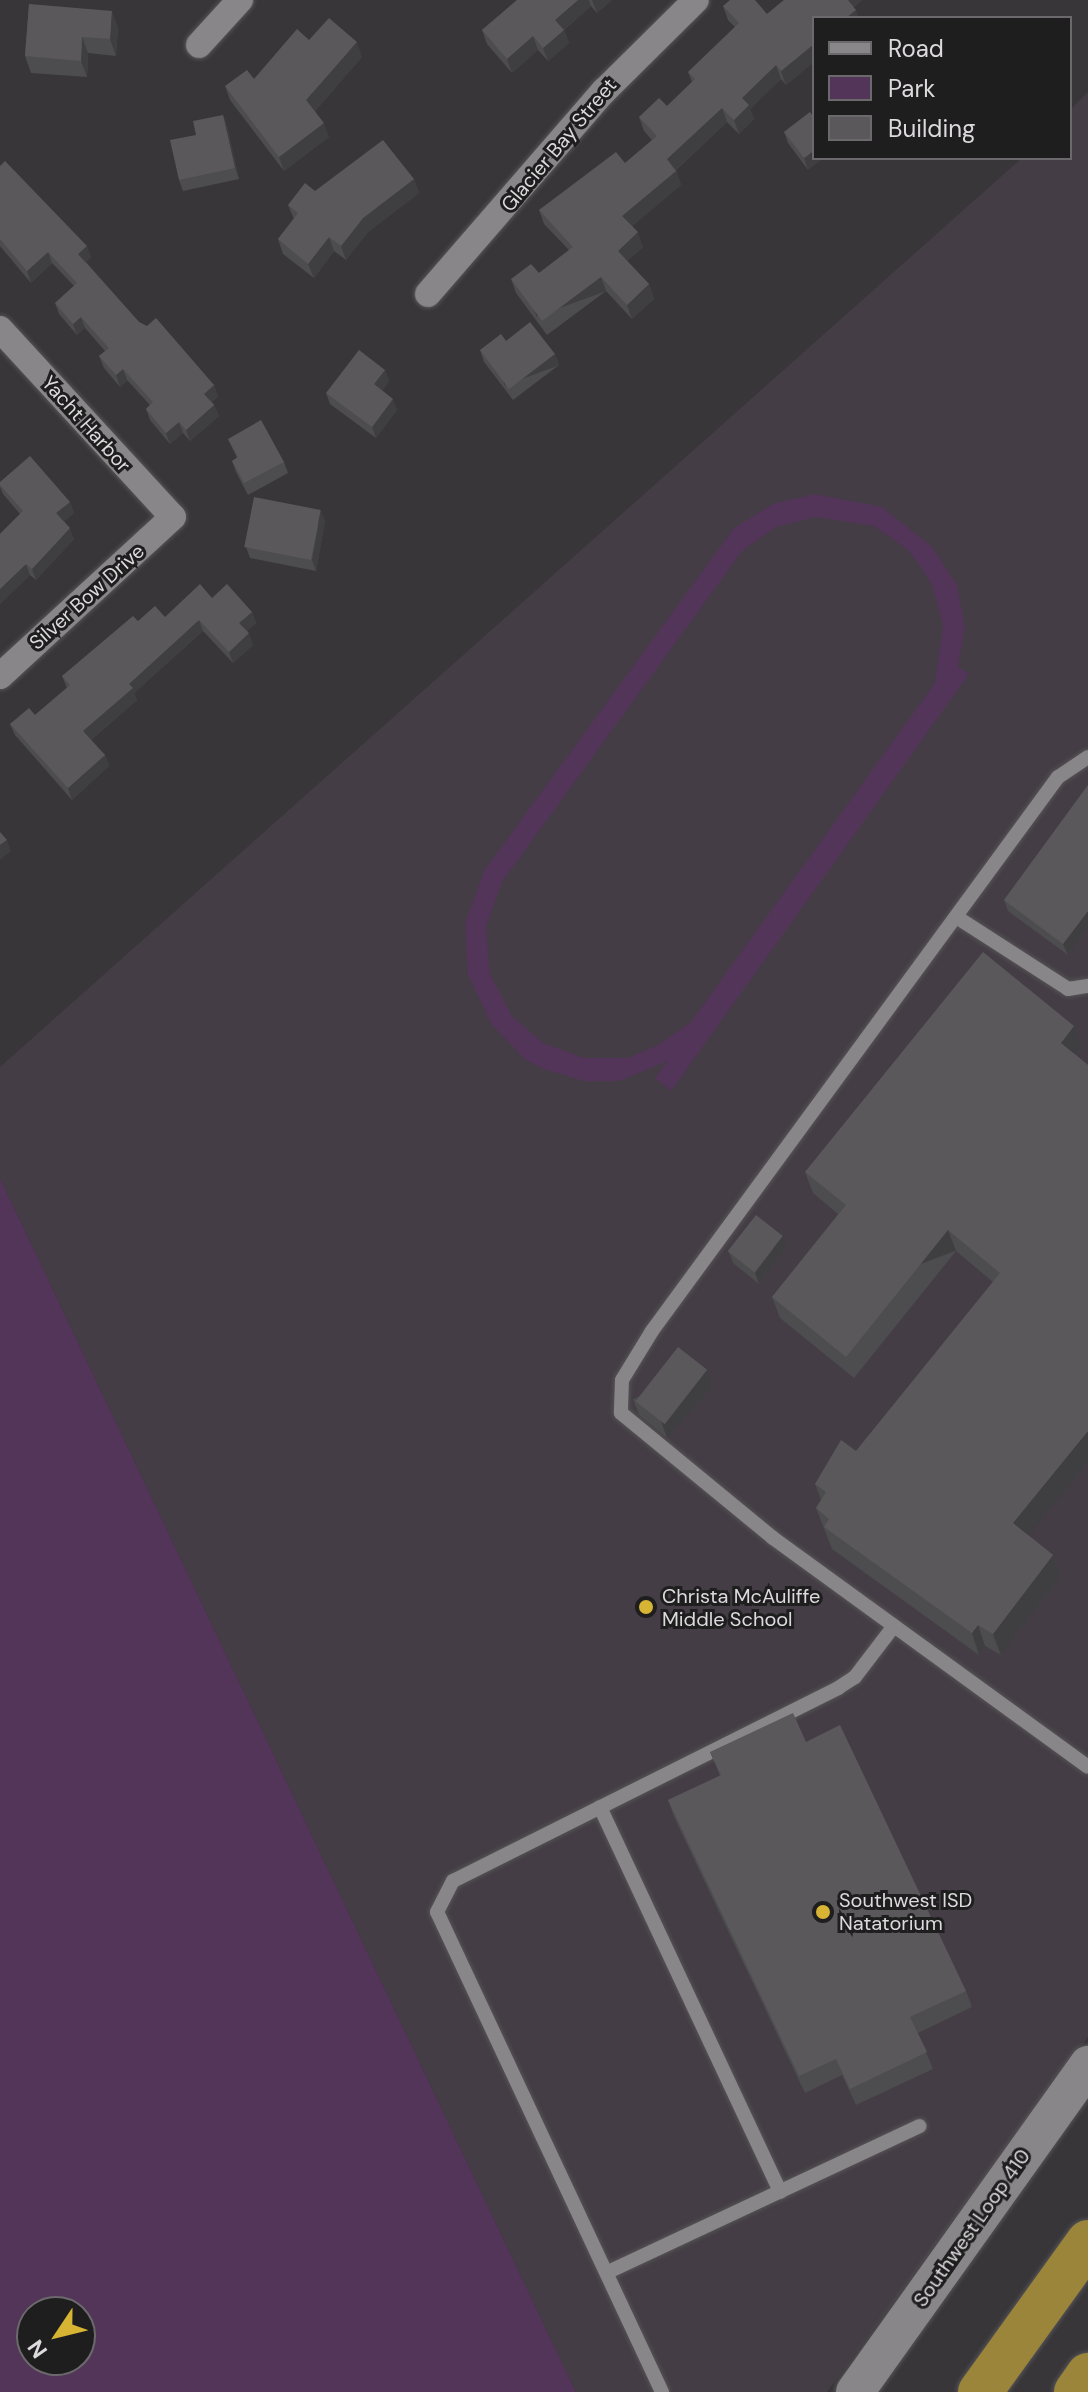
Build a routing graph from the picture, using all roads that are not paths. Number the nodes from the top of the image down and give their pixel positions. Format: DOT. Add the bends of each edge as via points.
graph roads {
  1 [pos="240,0"];
  2 [pos="696,0"];
  3 [pos="199,45"];
  4 [pos="428,294"];
  5 [pos="0,329"];
  6 [pos="173,517"];
  7 [pos="0,676"];
  8 [pos="1088,757"];
  9 [pos="958,918"];
  10 [pos="1088,986"];
  11 [pos="894,1626"];
  12 [pos="1088,1767"];
  13 [pos="600,1807"];
  14 [pos="1088,2065"];
  15 [pos="920,2126"];
  16 [pos="780,2192"];
  17 [pos="1088,2242"];
  18 [pos="608,2272"];
  19 [pos="1088,2375"];
  20 [pos="662,2392"];
  21 [pos="855,2392"];
  22 [pos="980,2392"];
  23 [pos="1076,2392"];
  1 -- 3 [label="street"];
  2 -- 4 [label="street, Glacier Bay Street" via="604,91"];
  5 -- 6 [label="street, Yacht Harbor"];
  6 -- 7 [label="street, Silver Bow Drive"];
  8 -- 9 [label="lane" via="1058,777"];
  9 -- 10 [label="lane" via="1068,989"];
  9 -- 11 [label="lane" via="652,1331 622,1380 623,1419"];
  11 -- 12 [label="lane"];
  11 -- 13 [label="lane" via="855,1677 838,1688"];
  13 -- 16 [label="lane"];
  13 -- 18 [label="lane" via="453,1881 437,1912"];
  14 -- 21 [label="main road, Southwest Loop 410"];
  15 -- 16 [label="lane"];
  16 -- 18 [label="lane"];
  17 -- 22 [label="highway"];
  18 -- 20 [label="lane"];
  19 -- 23 [label="highway"];
}
